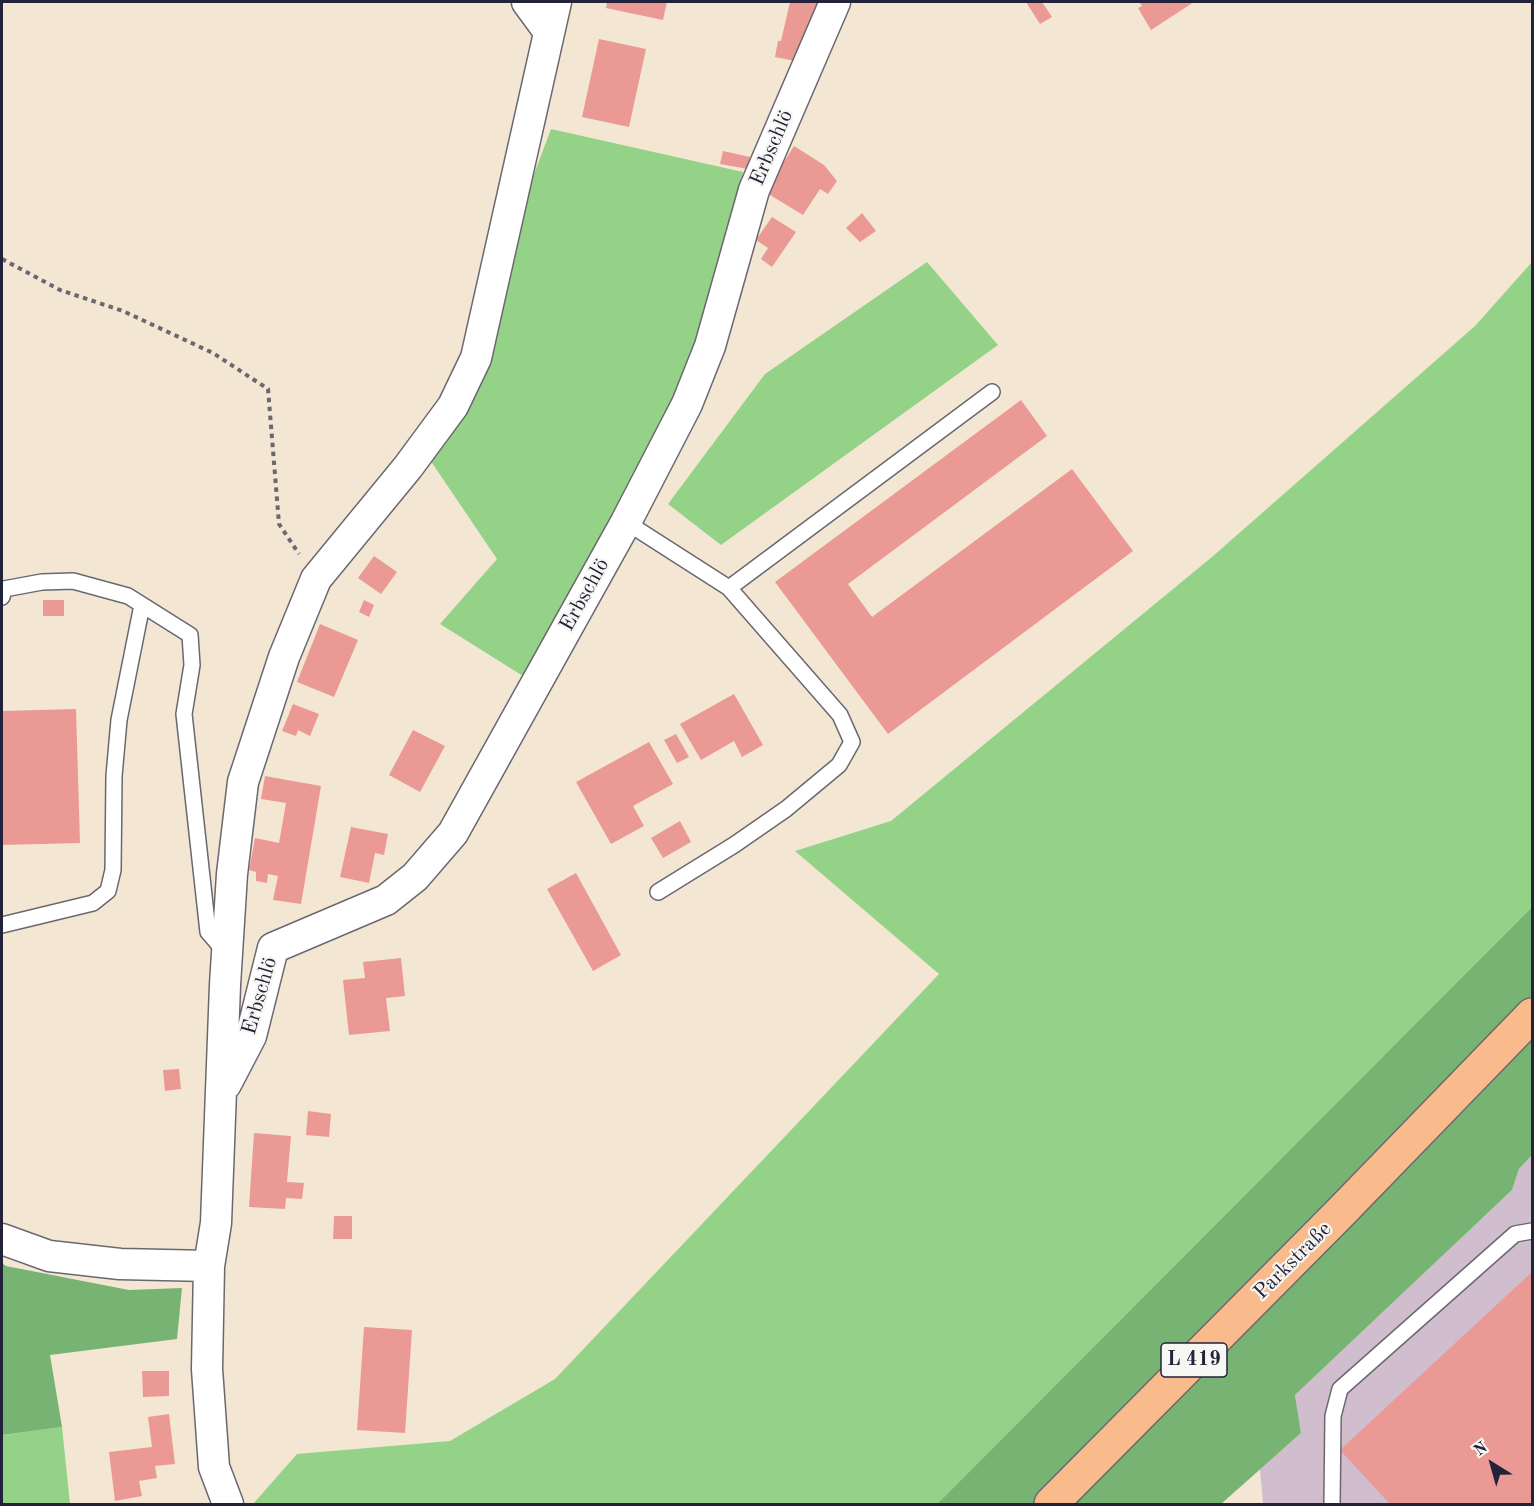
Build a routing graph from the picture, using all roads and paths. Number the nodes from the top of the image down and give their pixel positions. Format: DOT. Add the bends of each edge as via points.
graph roads {
  1 [pos="527,2"];
  2 [pos="556,2"];
  3 [pos="835,2"];
  4 [pos="549,32"];
  5 [pos="2,259"];
  6 [pos="992,392"];
  7 [pos="626,522"];
  8 [pos="316,579"];
  9 [pos="729,588"];
  10 [pos="2,597"];
  11 [pos="142,605"];
  12 [pos="658,892"];
  13 [pos="2,925"];
  14 [pos="227,954"];
  15 [pos="1533,1015"];
  16 [pos="221,1093"];
  17 [pos="1533,1231"];
  18 [pos="2,1239"];
  19 [pos="209,1266"];
  20 [pos="228,1504"];
  21 [pos="1051,1504"];
  22 [pos="1332,1504"];
  1 -- 4 [label="street"];
  2 -- 4 [label="street, Erbschlö"];
  3 -- 7 [label="street, Erbschlö" via="754,190 710,346 691,395"];
  4 -- 8 [label="street, Erbschlö" via="476,358 453,406"];
  5 -- 8 [label="path" via="60,290 123,311 213,353 268,389 279,525"];
  6 -- 9 [label="lane"];
  7 -- 9 [label="lane"];
  7 -- 16 [label="street, Erbschlö" via="453,833 415,877 386,900 273,948 251,1036"];
  8 -- 14 [label="street, Erbschlö" via="284,657 243,782"];
  9 -- 12 [label="lane" via="840,715 852,742 839,765 786,809"];
  10 -- 11 [label="lane" via="4,589 73,581 129,596"];
  11 -- 13 [label="lane" via="119,720 113,870 108,891 93,903"];
  11 -- 14 [label="lane" via="190,634 192,665 184,714 208,932"];
  14 -- 16 [label="street, Erbschlö"];
  15 -- 21 [label="main road, Parkstraße / L 419"];
  16 -- 19 [label="street, Erbschlö" via="216,1223"];
  17 -- 22 [label="lane" via="1515,1234 1340,1389 1333,1416"];
  18 -- 19 [label="street" via="49,1256 120,1264"];
  19 -- 20 [label="street, Erbschlö" via="207,1369 214,1467"];
}
